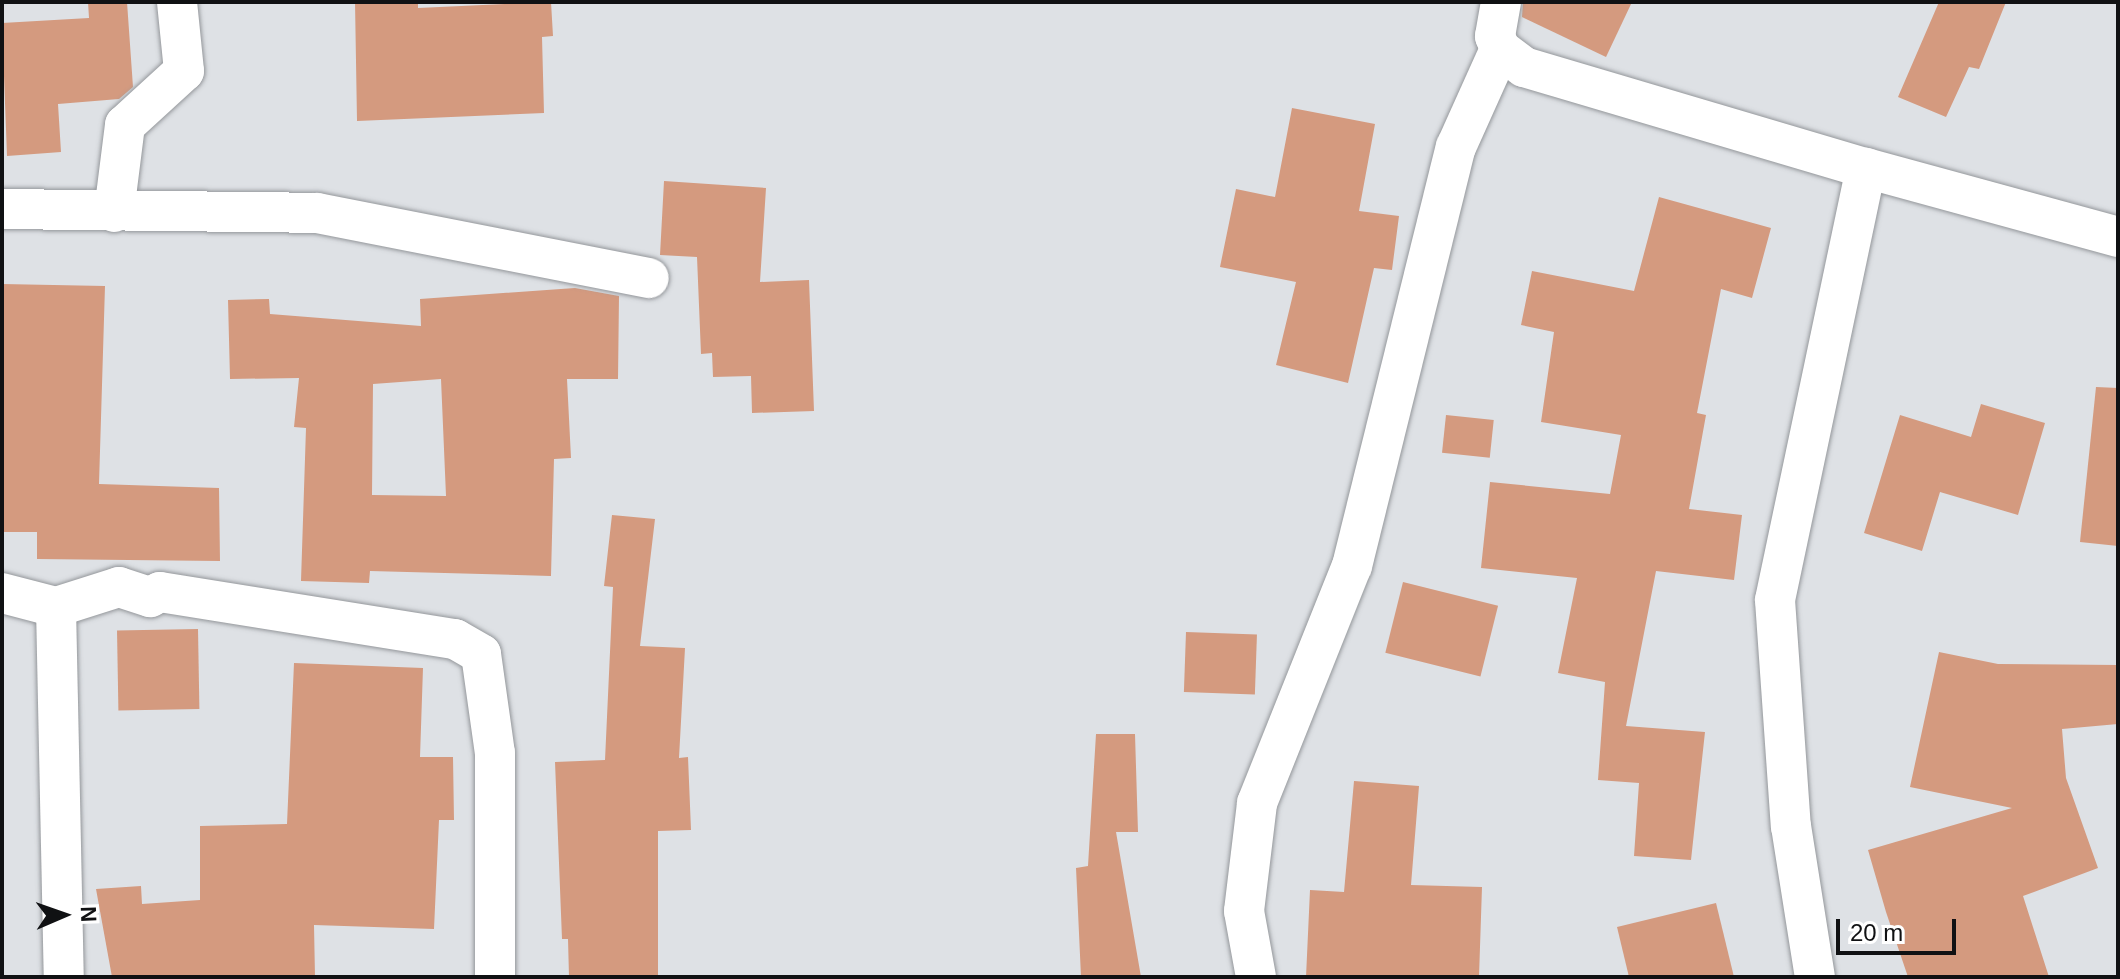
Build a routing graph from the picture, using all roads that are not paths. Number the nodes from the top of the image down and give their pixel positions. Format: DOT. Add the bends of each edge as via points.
graph roads {
  1 [pos="177,2"];
  2 [pos="1501,2"];
  3 [pos="1500,49"];
  4 [pos="1866,168"];
  5 [pos="2,209"];
  6 [pos="114,212"];
  7 [pos="2118,237"];
  8 [pos="649,278"];
  9 [pos="2,593"];
  10 [pos="56,607"];
  11 [pos="64,977"];
  12 [pos="495,977"];
  13 [pos="1256,977"];
  14 [pos="1815,977"];
  1 -- 6 [label="street" via="184,71 125,125"];
  2 -- 3 [label="street"];
  3 -- 4 [label="street" via="1524,67"];
  3 -- 13 [label="street" via="1456,147 1352,566 1257,803 1244,911"];
  4 -- 7 [label="street"];
  4 -- 14 [label="street" via="1775,600 1791,826"];
  5 -- 6 [label="street"];
  6 -- 8 [label="street" via="317,213"];
  9 -- 10 [label="street"];
  10 -- 11 [label="street"];
  10 -- 12 [label="street" via="119,587 455,639 481,654 495,753"];
}
